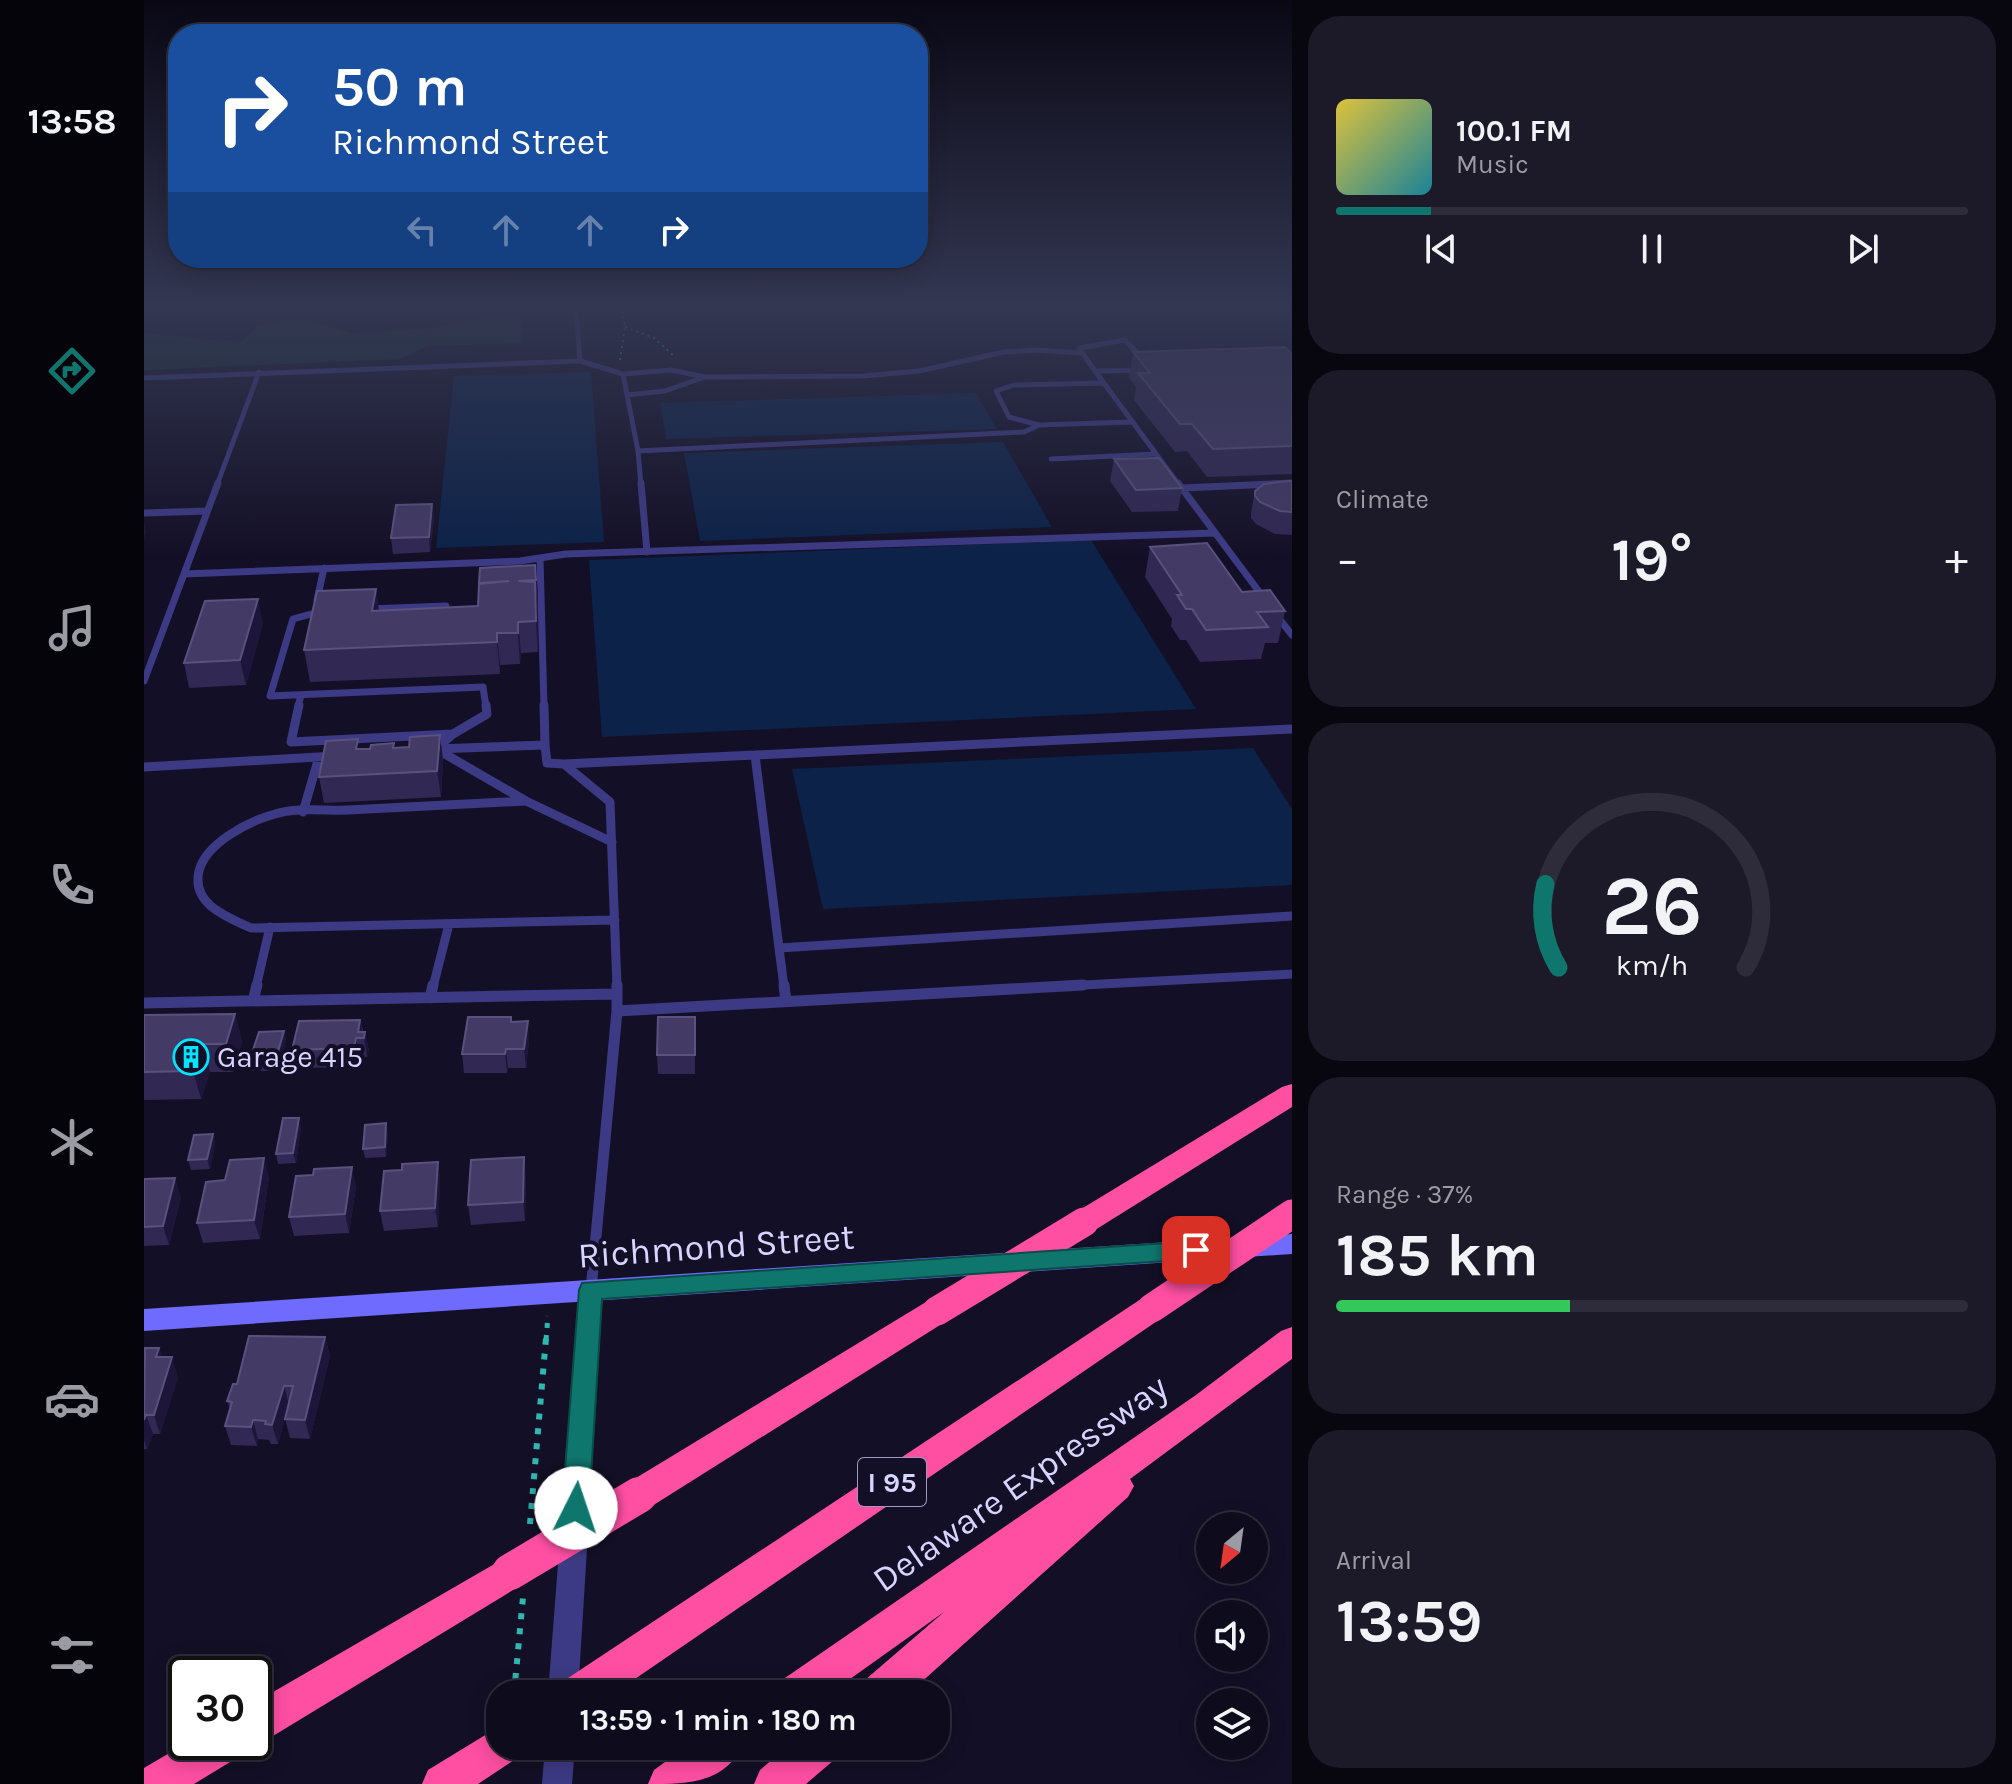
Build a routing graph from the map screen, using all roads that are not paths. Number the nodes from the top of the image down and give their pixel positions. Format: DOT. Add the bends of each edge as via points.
graph roads {
  1 [pos="252,390"];
  2 [pos="626,390"];
  3 [pos="667,390"];
  4 [pos="997,390"];
  5 [pos="1108,390"];
  6 [pos="627,395"];
  7 [pos="1132,422"];
  8 [pos="1039,425"];
  9 [pos="638,451"];
  10 [pos="1156,454"];
  11 [pos="1051,459"];
  12 [pos="1292,483"];
  13 [pos="1183,488"];
  14 [pos="207,511"];
  15 [pos="144,513"];
  16 [pos="1215,533"];
  17 [pos="647,552"];
  18 [pos="540,558"];
  19 [pos="324,568"];
  20 [pos="184,574"];
  21 [pos="446,606"];
  22 [pos="358,609"];
  23 [pos="329,610"];
  24 [pos="314,611"];
  25 [pos="1292,635"];
  26 [pos="147,667"];
  27 [pos="144,681"];
  28 [pos="301,695"];
  29 [pos="1292,729"];
  30 [pos="453,734"];
  31 [pos="545,745"];
  32 [pos="436,749"];
  33 [pos="421,750"];
  34 [pos="348,755"];
  35 [pos="755,755"];
  36 [pos="319,757"];
  37 [pos="564,764"];
  38 [pos="144,767"];
  39 [pos="526,801"];
  40 [pos="303,812"];
  41 [pos="612,842"];
  42 [pos="1292,916"];
  43 [pos="615,920"];
  44 [pos="449,924"];
  45 [pos="270,927"];
  46 [pos="779,948"];
  47 [pos="1292,974"];
  48 [pos="617,994"];
  49 [pos="430,998"];
  50 [pos="253,1001"];
  51 [pos="786,1001"];
  52 [pos="144,1003"];
  53 [pos="617,1011"];
  54 [pos="1292,1094"];
  55 [pos="1292,1214"];
  56 [pos="1292,1244"];
  57 [pos="591,1290"];
  58 [pos="144,1320"];
  59 [pos="1292,1341"];
  60 [pos="1208,1405"];
  61 [pos="564,1680"];
  62 [pos="600,1680"];
  63 [pos="816,1680"];
  64 [pos="895,1680"];
  65 [pos="272,1714"];
  66 [pos="486,1755"];
  67 [pos="196,1760"];
  68 [pos="559,1760"];
  69 [pos="702,1760"];
  70 [pos="803,1760"];
  71 [pos="449,1780"];
  72 [pos="155,1784"];
  73 [pos="557,1784"];
  74 [pos="668,1784"];
  75 [pos="774,1784"];
  1 -- 14 [label="lane"];
  2 -- 6 [label="lane"];
  3 -- 6 [label="lane"];
  4 -- 8 [label="lane" via="1009,417"];
  5 -- 7 [label="lane"];
  6 -- 9 [label="lane"];
  7 -- 8 [label="lane"];
  7 -- 10 [label="lane"];
  8 -- 9 [label="lane" via="1024,432"];
  9 -- 17 [label="lane"];
  10 -- 11 [label="lane"];
  10 -- 13 [label="lane"];
  12 -- 13 [label="lane"];
  13 -- 16 [label="lane"];
  14 -- 15 [label="lane"];
  14 -- 20 [label="lane"];
  16 -- 17 [label="lane"];
  16 -- 25 [label="lane"];
  17 -- 18 [label="lane"];
  18 -- 19 [label="lane"];
  18 -- 31 [label="lane"];
  19 -- 20 [label="lane"];
  19 -- 24 [label="lane"];
  20 -- 26 [label="lane"];
  21 -- 22 [label="lane"];
  23 -- 24 [label="lane"];
  24 -- 28 [label="lane" via="293,619 270,696"];
  26 -- 27 [label="lane"];
  28 -- 30 [label="lane" via="291,742"];
  28 -- 30 [label="lane" via="483,687 487,714"];
  29 -- 35 [label="lane"];
  30 -- 32 [label="lane"];
  31 -- 32 [label="lane"];
  31 -- 37 [label="lane" via="547,763"];
  32 -- 33 [label="lane"];
  32 -- 39 [label="lane"];
  34 -- 36 [label="lane"];
  35 -- 37 [label="lane"];
  35 -- 46 [label="lane"];
  36 -- 38 [label="lane"];
  36 -- 40 [label="lane"];
  37 -- 41 [label="lane" via="610,802"];
  39 -- 40 [label="lane"];
  39 -- 41 [label="lane"];
  40 -- 45 [label="lane" via="277,813 246,824 220,840 203,860 197,881 203,901 222,918 251,928"];
  41 -- 43 [label="lane"];
  42 -- 46 [label="lane"];
  43 -- 44 [label="lane"];
  43 -- 48 [label="lane"];
  44 -- 45 [label="lane"];
  44 -- 49 [label="lane"];
  45 -- 50 [label="lane"];
  46 -- 51 [label="lane"];
  47 -- 51 [label="lane"];
  48 -- 49 [label="lane"];
  48 -- 53 [label="lane"];
  49 -- 50 [label="lane"];
  50 -- 52 [label="lane"];
  51 -- 53 [label="lane"];
  53 -- 57 [label="lane"];
  54 -- 65 [label="highway, bridge"];
  55 -- 62 [label="highway, I 95, bridge"];
  56 -- 57 [label="main road, Richmond Street"];
  57 -- 58 [label="main road, Richmond Street"];
  57 -- 61 [label="street"];
  59 -- 60 [label="highway, Delaware Expressway"];
  60 -- 63 [label="highway, Delaware Expressway"];
  60 -- 64 [label="highway"];
  66 -- 71 [label="highway"];
  67 -- 72 [label="highway"];
  68 -- 73 [label="street"];
  69 -- 74 [label="highway"];
  70 -- 75 [label="highway"];
}
